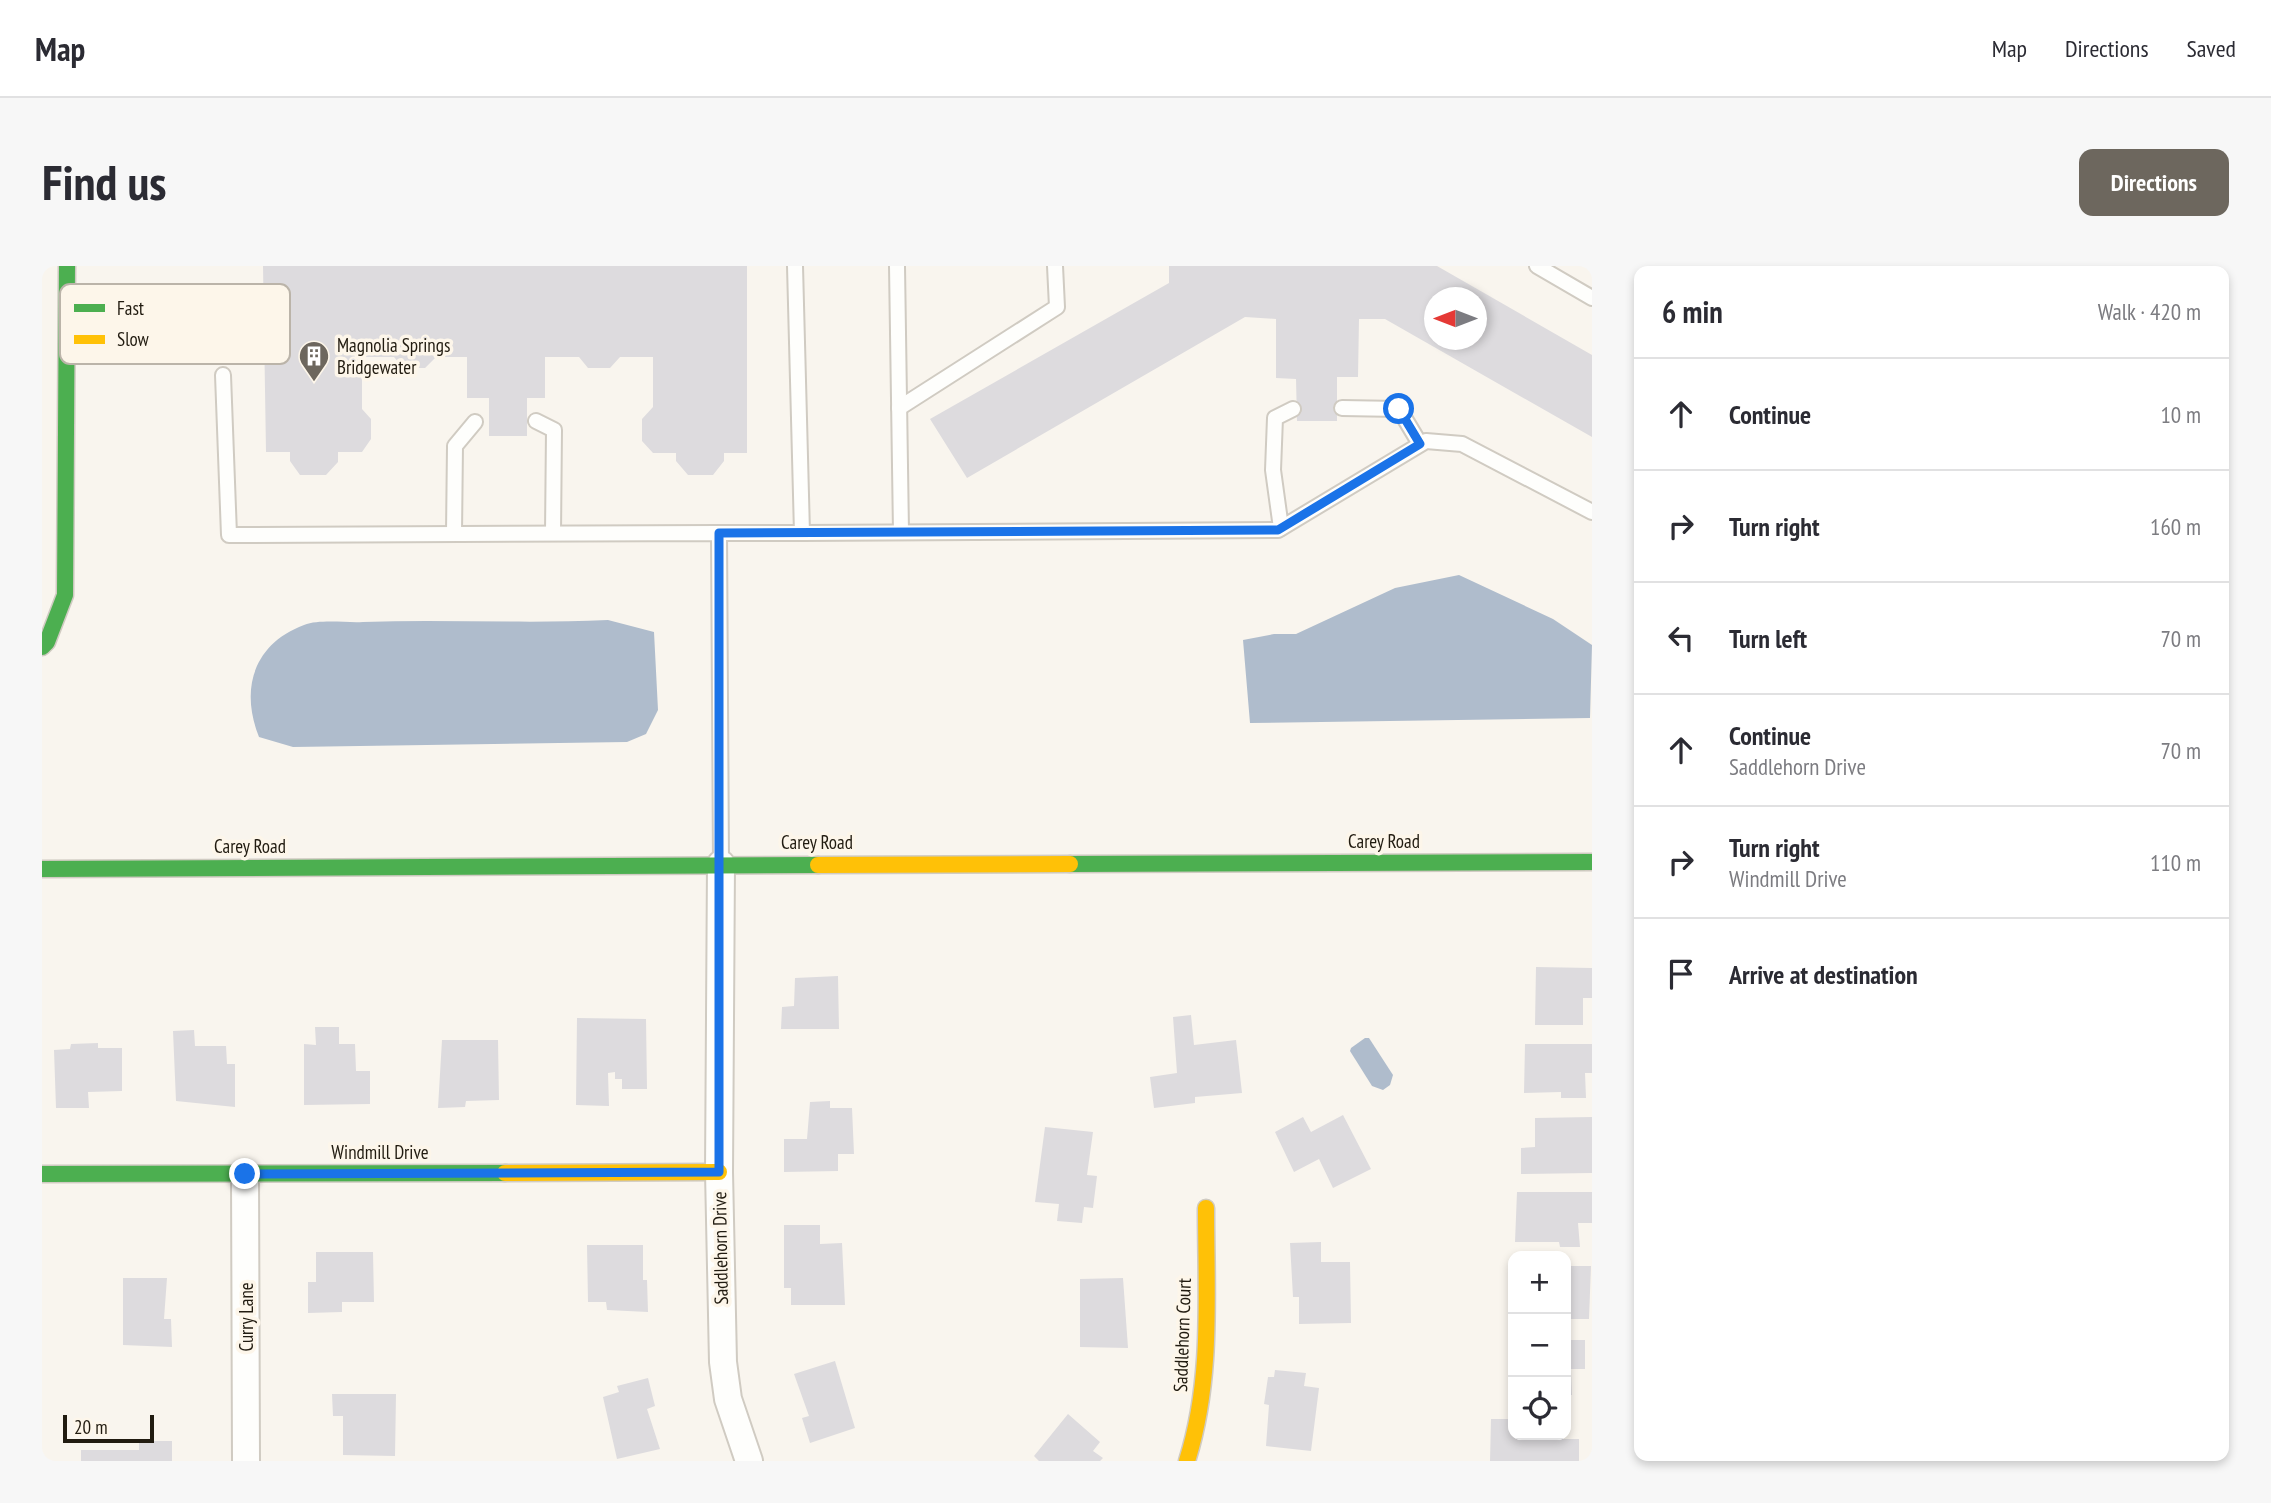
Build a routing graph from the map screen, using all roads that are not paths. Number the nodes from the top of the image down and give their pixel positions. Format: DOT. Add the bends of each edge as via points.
graph roads {
  1 [pos="67,266"];
  2 [pos="795,266"];
  3 [pos="897,266"];
  4 [pos="1055,266"];
  5 [pos="1537,266"];
  6 [pos="66,284"];
  7 [pos="1592,298"];
  8 [pos="63,364"];
  9 [pos="223,375"];
  10 [pos="899,408"];
  11 [pos="1342,408"];
  12 [pos="1293,409"];
  13 [pos="536,421"];
  14 [pos="475,422"];
  15 [pos="1420,444"];
  16 [pos="1592,512"];
  17 [pos="1281,528"];
  18 [pos="901,532"];
  19 [pos="454,533"];
  20 [pos="554,533"];
  21 [pos="719,533"];
  22 [pos="802,533"];
  23 [pos="42,647"];
  24 [pos="1592,862"];
  25 [pos="721,864"];
  26 [pos="42,869"];
  27 [pos="719,1172"];
  28 [pos="42,1174"];
  29 [pos="245,1174"];
  30 [pos="1206,1208"];
  31 [pos="246,1461"];
  32 [pos="750,1461"];
  33 [pos="1187,1461"];
  1 -- 6 [label="street"];
  2 -- 22 [label="lane"];
  3 -- 10 [label="lane"];
  4 -- 10 [label="lane" via="1057,307"];
  5 -- 7 [label="lane"];
  8 -- 23 [label="street" via="65,594"];
  9 -- 19 [label="lane" via="229,535"];
  10 -- 18 [label="lane"];
  11 -- 15 [label="lane" via="1399,409"];
  12 -- 17 [label="lane" via="1275,418 1273,470"];
  13 -- 20 [label="lane" via="554,430"];
  14 -- 19 [label="lane" via="455,446"];
  15 -- 16 [label="lane" via="1462,444"];
  15 -- 17 [label="lane"];
  17 -- 18 [label="lane"];
  18 -- 22 [label="lane"];
  19 -- 20 [label="lane"];
  20 -- 21 [label="lane"];
  21 -- 22 [label="lane"];
  21 -- 25 [label="lane"];
  24 -- 25 [label="street, Carey Road"];
  25 -- 26 [label="street, Carey Road"];
  25 -- 27 [label="street, Saddlehorn Drive"];
  27 -- 29 [label="street, Windmill Drive"];
  27 -- 32 [label="street, Saddlehorn Drive" via="723,1362 728,1399"];
  28 -- 29 [label="street, Windmill Drive"];
  29 -- 31 [label="street, Curry Lane"];
  30 -- 33 [label="street, Saddlehorn Court" via="1204,1373 1201,1412"];
}
